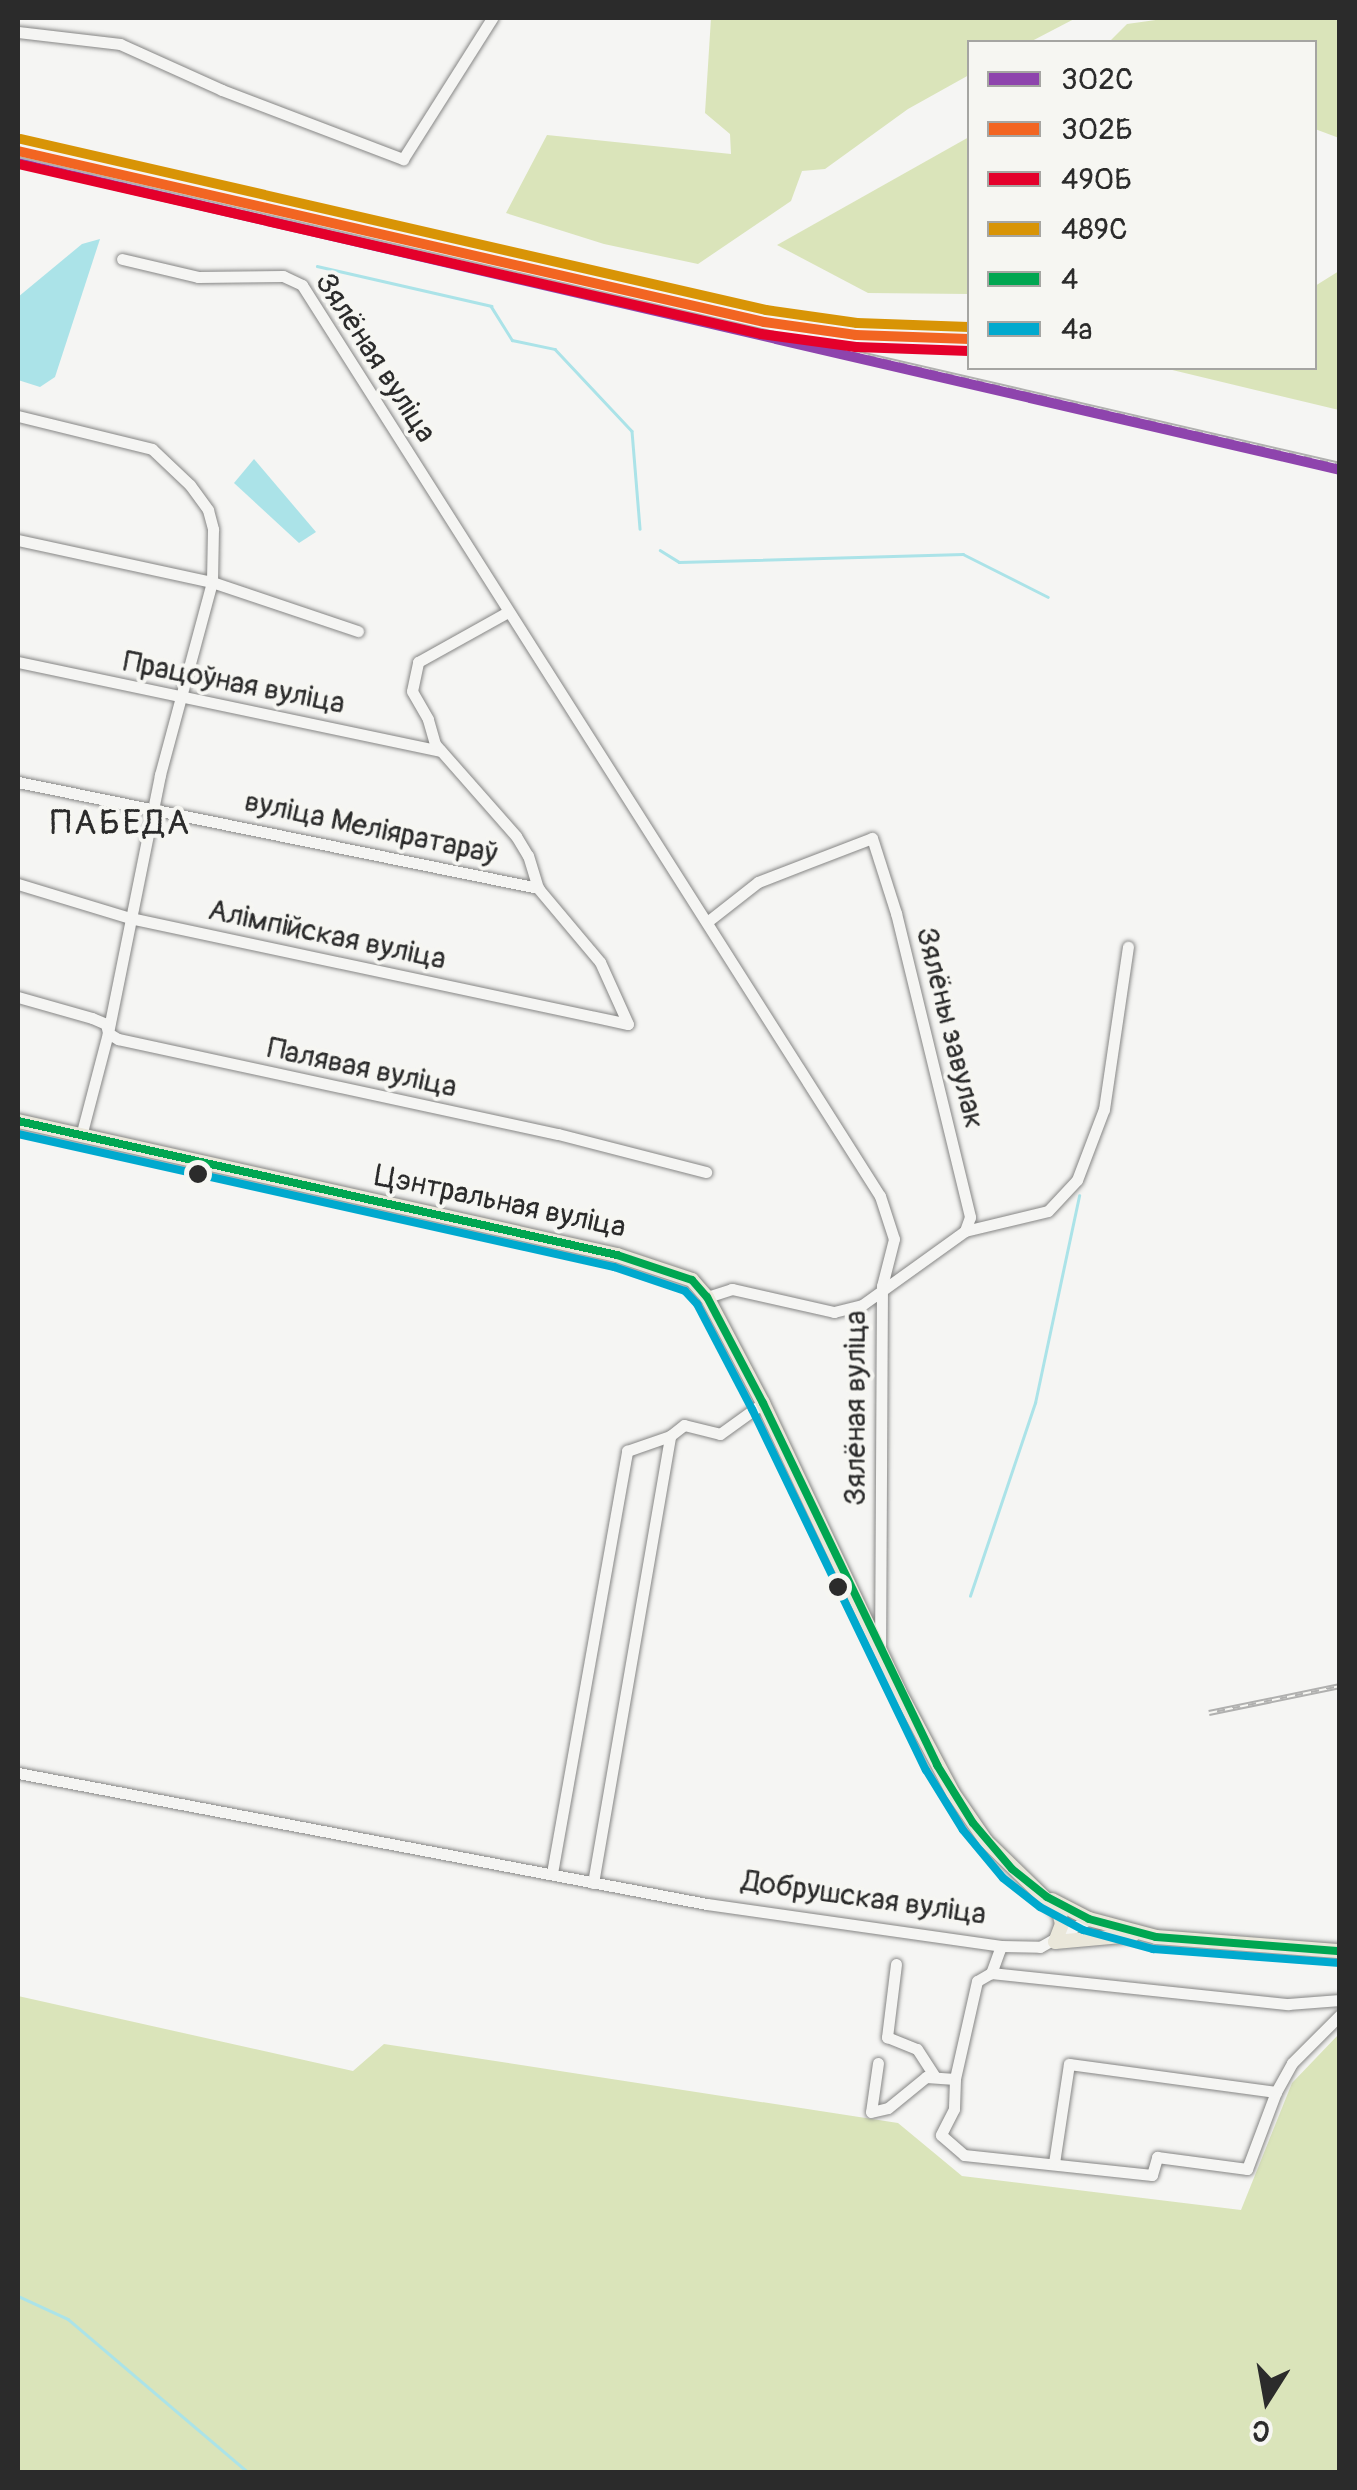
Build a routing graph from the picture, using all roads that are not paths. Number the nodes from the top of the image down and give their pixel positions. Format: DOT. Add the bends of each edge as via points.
graph roads {
  1 [pos="492,18"];
  2 [pos="18,32"];
  3 [pos="122,259"];
  4 [pos="18,416"];
  5 [pos="18,540"];
  6 [pos="212,582"];
  7 [pos="508,612"];
  8 [pos="358,631"];
  9 [pos="18,662"];
  10 [pos="183,700"];
  11 [pos="441,751"];
  12 [pos="18,782"];
  13 [pos="152,809"];
  14 [pos="18,884"];
  15 [pos="538,888"];
  16 [pos="130,918"];
  17 [pos="707,922"];
  18 [pos="1128,947"];
  19 [pos="18,998"];
  20 [pos="108,1033"];
  21 [pos="18,1122"];
  22 [pos="81,1136"];
  23 [pos="706,1172"];
  24 [pos="965,1230"];
  25 [pos="882,1286"];
  26 [pos="707,1297"];
  27 [pos="763,1403"];
  28 [pos="670,1436"];
  29 [pos="880,1650"];
  30 [pos="18,1773"];
  31 [pos="552,1874"];
  32 [pos="592,1883"];
  33 [pos="1046,1897"];
  34 [pos="1089,1919"];
  35 [pos="1156,1936"];
  36 [pos="1054,1942"];
  37 [pos="1001,1946"];
  38 [pos="1340,1951"];
  39 [pos="896,1964"];
  40 [pos="991,1974"];
  41 [pos="1340,2000"];
  42 [pos="1340,2015"];
  43 [pos="878,2063"];
  44 [pos="935,2077"];
  45 [pos="956,2079"];
  46 [pos="1276,2092"];
  47 [pos="1054,2162"];
  1 -- 2 [label="street" via="403,159 120,44"];
  3 -- 7 [label="street, Зялёная вуліца" via="198,277 299,281"];
  4 -- 6 [label="street" via="120,438 169,461 208,510"];
  5 -- 6 [label="street"];
  6 -- 8 [label="street"];
  6 -- 10 [label="street"];
  7 -- 11 [label="street" via="418,662 412,690"];
  7 -- 17 [label="street, Зялёная вуліца"];
  9 -- 10 [label="street, Працоўная вуліца"];
  10 -- 11 [label="street, Працоўная вуліца"];
  10 -- 13 [label="street"];
  11 -- 15 [label="street" via="516,836"];
  12 -- 13 [label="street, вуліца Меліяратараў"];
  13 -- 15 [label="street, вуліца Меліяратараў"];
  13 -- 16 [label="street"];
  14 -- 16 [label="street, Алімпійская вуліца"];
  15 -- 16 [label="street, Алімпійская вуліца" via="600,962 628,1024"];
  16 -- 20 [label="street"];
  17 -- 24 [label="street, Зялёны завулак" via="758,882 872,838 970,1202"];
  17 -- 25 [label="street, Зялёная вуліца" via="880,1196 894,1239"];
  18 -- 24 [label="street" via="1104,1109 1077,1180 1048,1211"];
  19 -- 20 [label="street, Палявая вуліца" via="92,1018 106,1024"];
  20 -- 22 [label="street"];
  20 -- 23 [label="street, Палявая вуліца"];
  21 -- 22 [label="main road, Цэнтральная вуліца"];
  22 -- 26 [label="main road, Цэнтральная вуліца" via="617,1255 674,1271"];
  24 -- 25 [label="street"];
  25 -- 26 [label="street" via="862,1305 834,1312 732,1289"];
  25 -- 29 [label="street, Зялёная вуліца"];
  26 -- 27 [label="main road, Цэнтральная вуліца"];
  27 -- 28 [label="street" via="720,1434 684,1425"];
  27 -- 29 [label="main road, Цэнтральная вуліца"];
  28 -- 31 [label="street" via="627,1451"];
  28 -- 32 [label="street"];
  29 -- 33 [label="main road, Цэнтральная вуліца" via="973,1824"];
  30 -- 31 [label="street, Добрушская вуліца"];
  31 -- 32 [label="street, Добрушская вуліца"];
  32 -- 37 [label="street, Добрушская вуліца"];
  33 -- 34 [label="main road, Цэнтральная вуліца"];
  33 -- 36 [label="main road" via="1062,1924"];
  34 -- 35 [label="main road"];
  34 -- 36 [label="street, Добрушская вуліца"];
  35 -- 36 [label="main road"];
  35 -- 38 [label="main road"];
  36 -- 37 [label="street, Добрушская вуліца"];
  37 -- 40 [label="street"];
  39 -- 44 [label="street" via="887,2037 916,2050"];
  40 -- 41 [label="street" via="1288,2004"];
  40 -- 45 [label="street" via="977,1982"];
  42 -- 46 [label="street" via="1292,2063"];
  43 -- 44 [label="street" via="871,2112"];
  44 -- 45 [label="street"];
  45 -- 47 [label="street" via="954,2109 941,2135 964,2154"];
  46 -- 47 [label="street" via="1247,2168 1157,2156 1152,2175"];
  46 -- 47 [label="street" via="1069,2064"];
}
